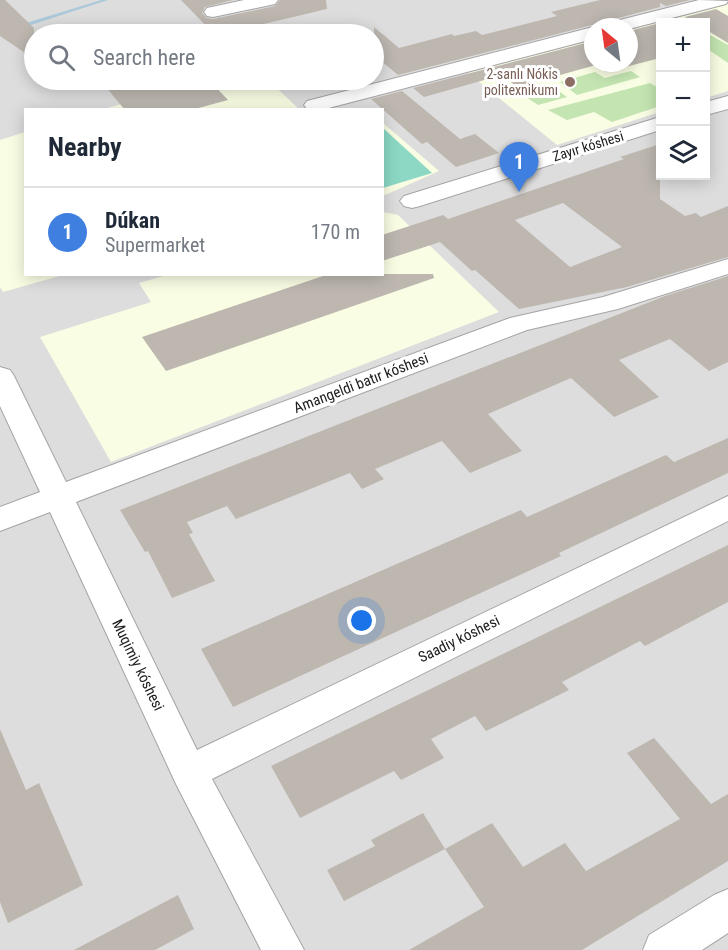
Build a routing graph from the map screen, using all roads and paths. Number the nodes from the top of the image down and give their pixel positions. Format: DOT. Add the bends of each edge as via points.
graph roads {
  1 [pos="269,0"];
  2 [pos="720,0"];
  3 [pos="213,12"];
  4 [pos="638,21"];
  5 [pos="584,35"];
  6 [pos="384,87"];
  7 [pos="372,90"];
  8 [pos="728,102"];
  9 [pos="314,105"];
  10 [pos="710,107"];
  11 [pos="656,124"];
  12 [pos="412,201"];
  13 [pos="728,266"];
  14 [pos="0,376"];
  15 [pos="56,498"];
  16 [pos="728,507"];
  17 [pos="0,519"];
  18 [pos="189,772"];
  19 [pos="728,909"];
  20 [pos="283,950"];
  21 [pos="664,950"];
  1 -- 3 [label="street"];
  2 -- 4 [label="street"];
  5 -- 6 [label="street"];
  7 -- 9 [label="street"];
  8 -- 10 [label="street"];
  11 -- 12 [label="street, Zayır kóshesi"];
  13 -- 15 [label="street, Amangeldi batır kóshesi" via="609,303 519,324"];
  14 -- 15 [label="street, Muqimiy kóshesi"];
  15 -- 17 [label="street, Amangeldi batır kóshesi"];
  15 -- 18 [label="street, Muqimiy kóshesi"];
  16 -- 18 [label="street, Saadiy kóshesi"];
  18 -- 20 [label="street, Muqimiy kóshesi"];
  19 -- 21 [label="street"];
}
